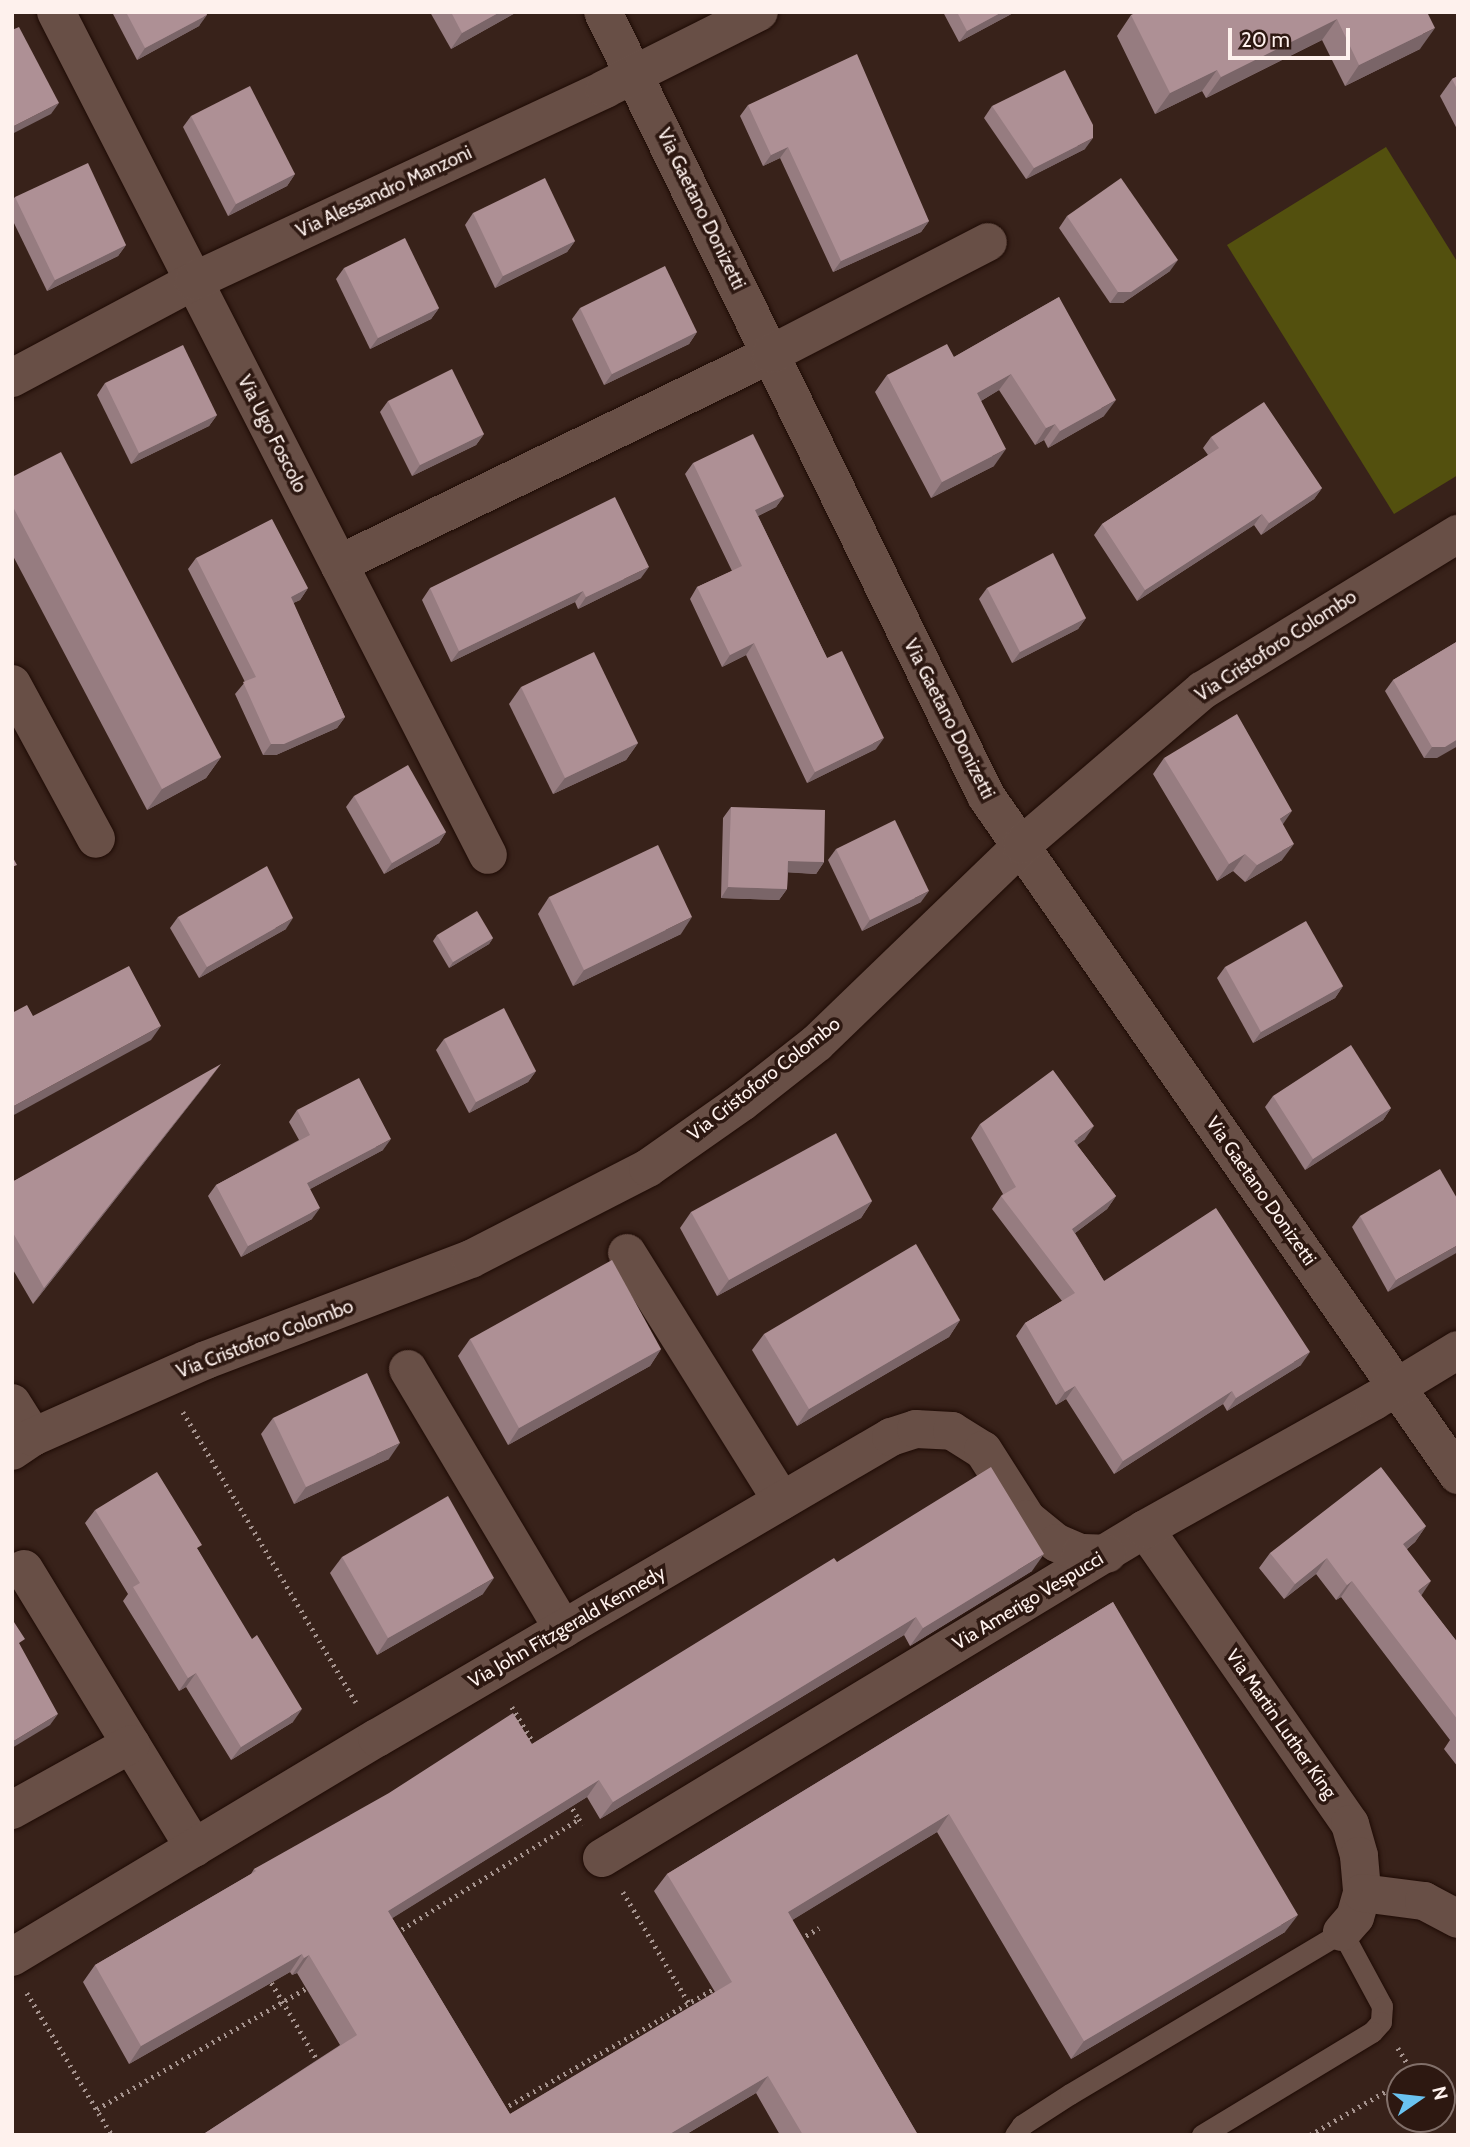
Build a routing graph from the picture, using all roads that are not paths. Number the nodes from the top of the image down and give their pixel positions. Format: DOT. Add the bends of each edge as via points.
graph roads {
  1 [pos="56,12"];
  2 [pos="603,12"];
  3 [pos="759,12"];
  4 [pos="635,73"];
  5 [pos="988,242"];
  6 [pos="194,281"];
  7 [pos="771,354"];
  8 [pos="12,378"];
  9 [pos="1458,534"];
  10 [pos="339,564"];
  11 [pos="12,684"];
  12 [pos="96,839"];
  13 [pos="1022,845"];
  14 [pos="488,855"];
  15 [pos="627,1253"];
  16 [pos="1458,1350"];
  17 [pos="408,1369"];
  18 [pos="1396,1387"];
  19 [pos="12,1402"];
  20 [pos="23,1444"];
  21 [pos="1458,1475"];
  22 [pos="782,1501"];
  23 [pos="1145,1529"];
  24 [pos="1107,1554"];
  25 [pos="24,1569"];
  26 [pos="563,1629"];
  27 [pos="131,1744"];
  28 [pos="12,1810"];
  29 [pos="194,1848"];
  30 [pos="602,1858"];
  31 [pos="1362,1893"];
  32 [pos="1458,1919"];
  33 [pos="1342,1932"];
  34 [pos="18,1972"];
  35 [pos="1015,2135"];
  36 [pos="1202,2135"];
  1 -- 6 [label="street, Via Ugo Foscolo"];
  2 -- 4 [label="street, Via Gaetano Donizetti"];
  3 -- 4 [label="street, Via Alessandro Manzoni"];
  4 -- 6 [label="street, Via Alessandro Manzoni"];
  4 -- 7 [label="street, Via Gaetano Donizetti"];
  5 -- 7 [label="street"];
  6 -- 8 [label="street, Via Alessandro Manzoni"];
  6 -- 10 [label="street, Via Ugo Foscolo"];
  7 -- 10 [label="street"];
  7 -- 13 [label="street, Via Gaetano Donizetti" via="986,796"];
  9 -- 13 [label="street, Via Cristoforo Colombo" via="1203,690"];
  10 -- 14 [label="street, Via Ugo Foscolo"];
  11 -- 12 [label="street"];
  13 -- 18 [label="street, Via Gaetano Donizetti"];
  13 -- 20 [label="street, Via Cristoforo Colombo" via="817,1043 648,1168 471,1259 163,1378"];
  15 -- 22 [label="street"];
  16 -- 18 [label="street, Via Amerigo Vespucci"];
  17 -- 26 [label="street"];
  18 -- 21 [label="street, Via Gaetano Donizetti"];
  18 -- 23 [label="street, Via Amerigo Vespucci"];
  19 -- 20 [label="street"];
  22 -- 24 [label="street, Via John Fitzgerald Kennedy" via="891,1437 916,1429 952,1431 983,1450 1027,1519 1057,1543 1081,1553"];
  22 -- 26 [label="street, Via John Fitzgerald Kennedy"];
  23 -- 24 [label="street, Via Amerigo Vespucci"];
  23 -- 31 [label="street, Via Martin Luther King" via="1350,1824"];
  24 -- 30 [label="street, Via Amerigo Vespucci"];
  25 -- 27 [label="street"];
  26 -- 29 [label="street, Via John Fitzgerald Kennedy"];
  27 -- 28 [label="street"];
  27 -- 29 [label="street"];
  29 -- 34 [label="street, Via John Fitzgerald Kennedy"];
  31 -- 32 [label="street" via="1424,1901"];
  31 -- 33 [label="street, Via Martin Luther King" via="1356,1917"];
  33 -- 35 [label="lane, Via Martin Luther King" via="1042,2111"];
  33 -- 36 [label="lane" via="1382,2006 1381,2022 1372,2032"];
}
